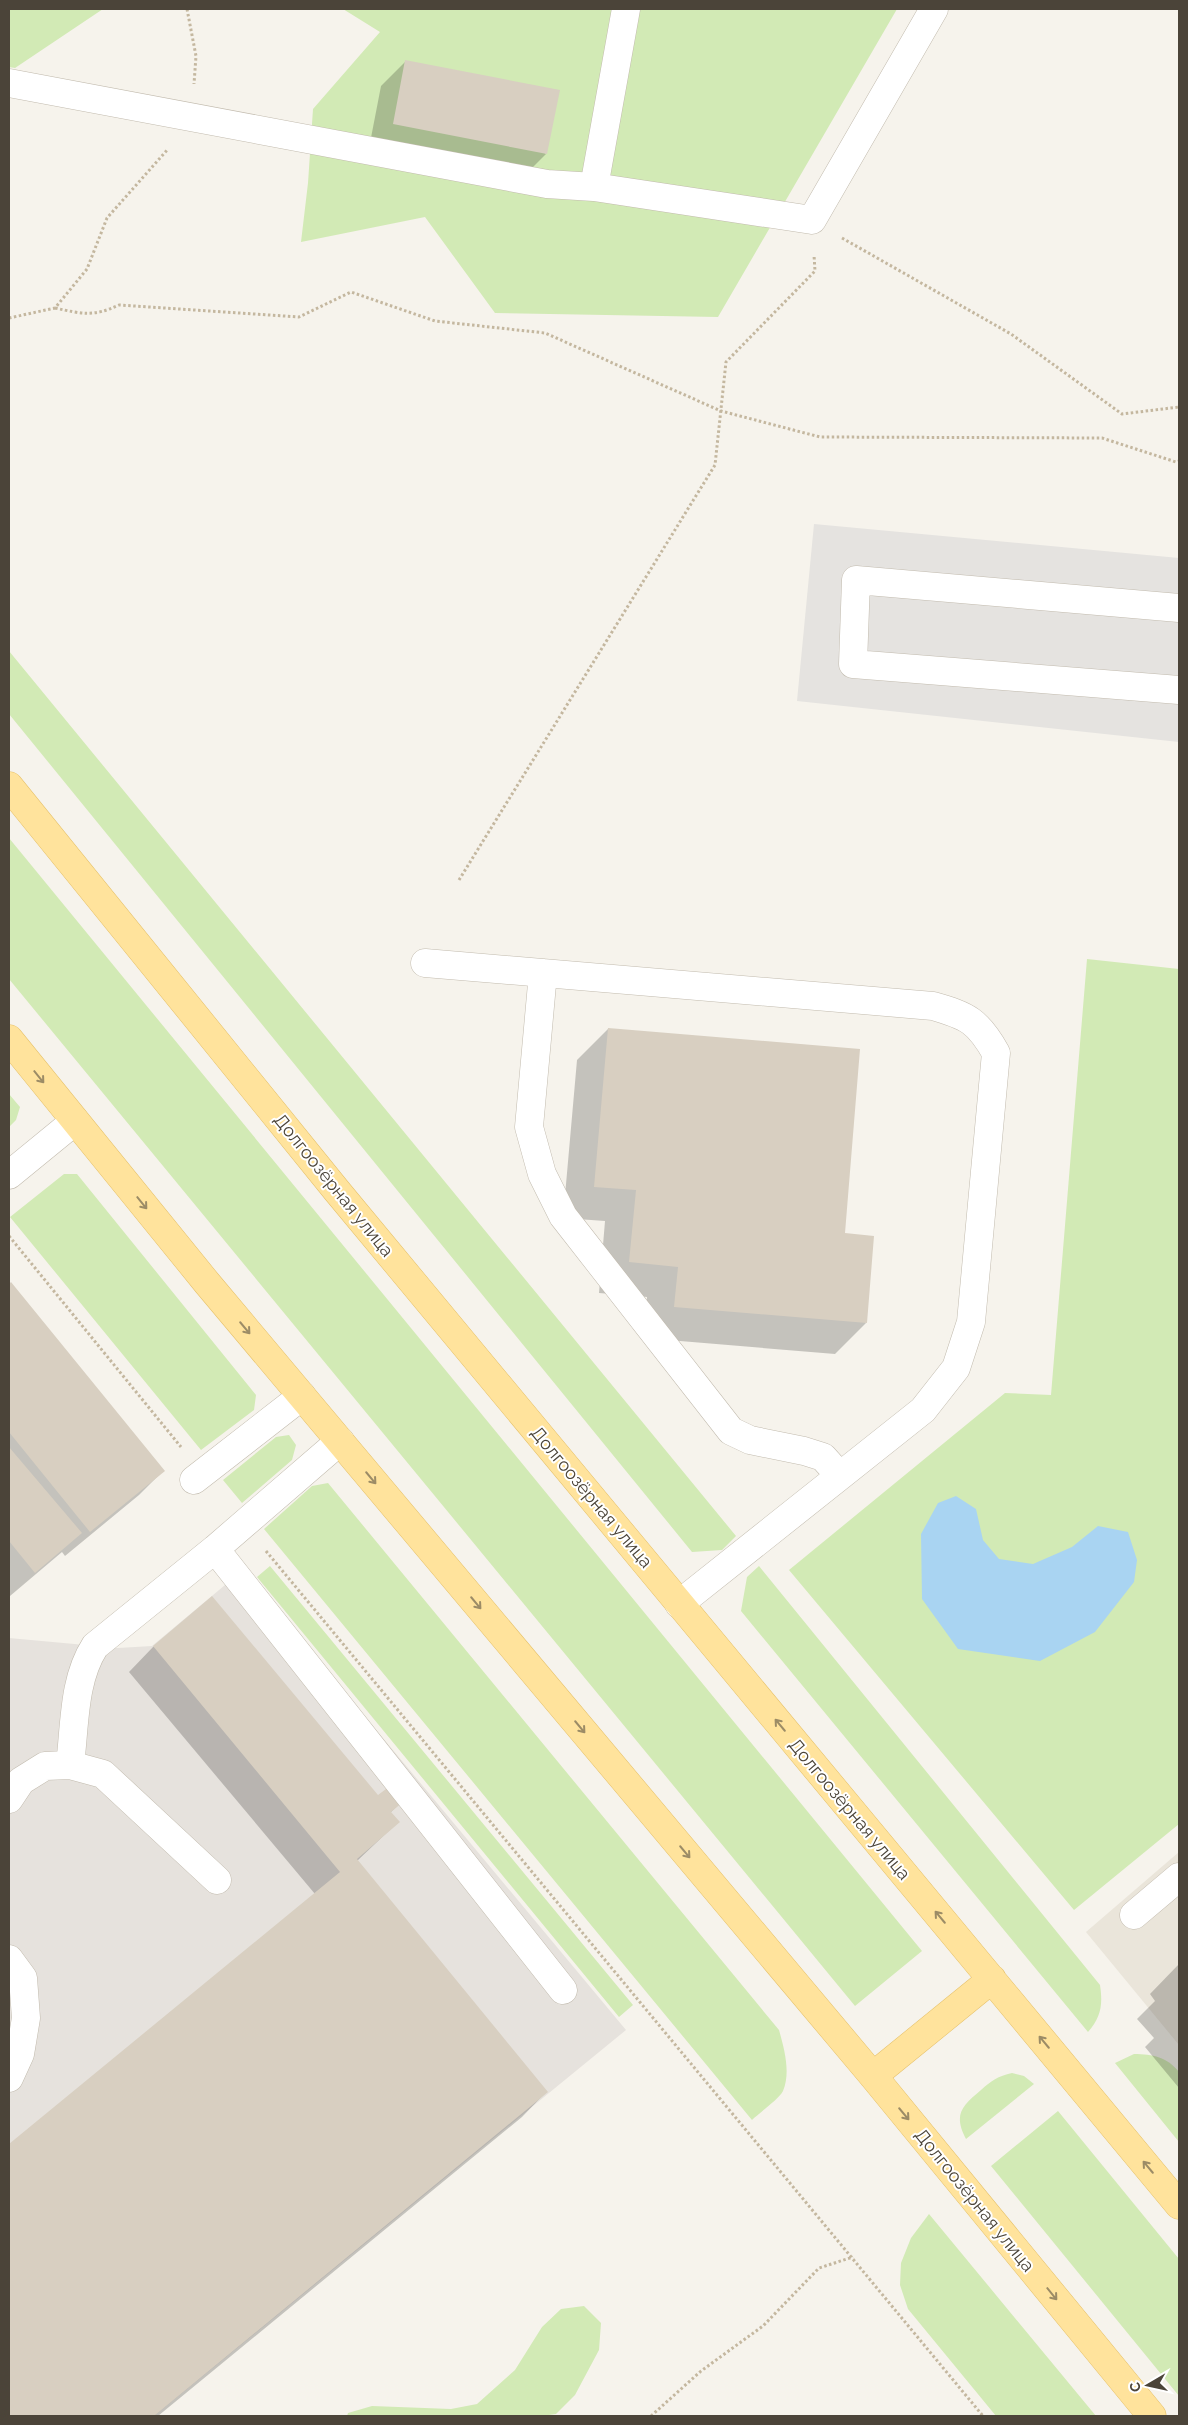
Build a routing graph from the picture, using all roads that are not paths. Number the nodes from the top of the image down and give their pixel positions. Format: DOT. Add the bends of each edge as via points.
graph roads {
  1 [pos="626,9"];
  2 [pos="934,9"];
  3 [pos="9,83"];
  4 [pos="594,187"];
  5 [pos="1179,608"];
  6 [pos="1179,690"];
  7 [pos="9,786"];
  8 [pos="425,963"];
  9 [pos="543,973"];
  10 [pos="9,1039"];
  11 [pos="76,1121"];
  12 [pos="9,1175"];
  13 [pos="302,1396"];
  14 [pos="340,1441"];
  15 [pos="840,1476"];
  16 [pos="198,1477"];
  17 [pos="215,1550"];
  18 [pos="680,1604"];
  19 [pos="70,1765"];
  20 [pos="9,1799"];
  21 [pos="1179,1877"];
  22 [pos="216,1880"];
  23 [pos="1134,1914"];
  24 [pos="9,1959"];
  25 [pos="992,1979"];
  26 [pos="563,1990"];
  27 [pos="873,2076"];
  28 [pos="9,2078"];
  29 [pos="1179,2204"];
  30 [pos="1152,2416"];
  1 -- 4 [label="lane"];
  2 -- 4 [label="lane" via="812,220"];
  3 -- 4 [label="lane" via="547,184"];
  5 -- 6 [label="lane" via="856,580 853,664"];
  7 -- 18 [label="main road, Долгоозёрная улица" via="337,1190"];
  8 -- 9 [label="lane"];
  9 -- 15 [label="lane" via="529,1127 542,1174 563,1216 731,1432 750,1440 823,1457"];
  9 -- 15 [label="lane" via="933,1006 963,1014 986,1035 996,1054 971,1322 956,1368 923,1410"];
  10 -- 11 [label="main road, Долгоозёрная улица, one-way"];
  11 -- 12 [label="lane"];
  11 -- 13 [label="main road, Долгоозёрная улица, one-way"];
  13 -- 14 [label="main road, Долгоозёрная улица"];
  13 -- 16 [label="lane"];
  14 -- 17 [label="lane"];
  14 -- 27 [label="main road, Долгоозёрная улица, one-way"];
  15 -- 18 [label="lane"];
  17 -- 19 [label="lane" via="95,1646 80,1679"];
  17 -- 26 [label="lane"];
  25 -- 18 [label="main road, Долгоозёрная улица, one-way"];
  19 -- 20 [label="lane" via="45,1766 21,1781"];
  19 -- 22 [label="lane" via="103,1774"];
  21 -- 23 [label="lane"];
  24 -- 28 [label="lane" via="23,1978 26,2018 20,2054"];
  25 -- 27 [label="main road"];
  29 -- 25 [label="main road, Долгоозёрная улица, one-way"];
  27 -- 30 [label="main road, Долгоозёрная улица, one-way"];
}
